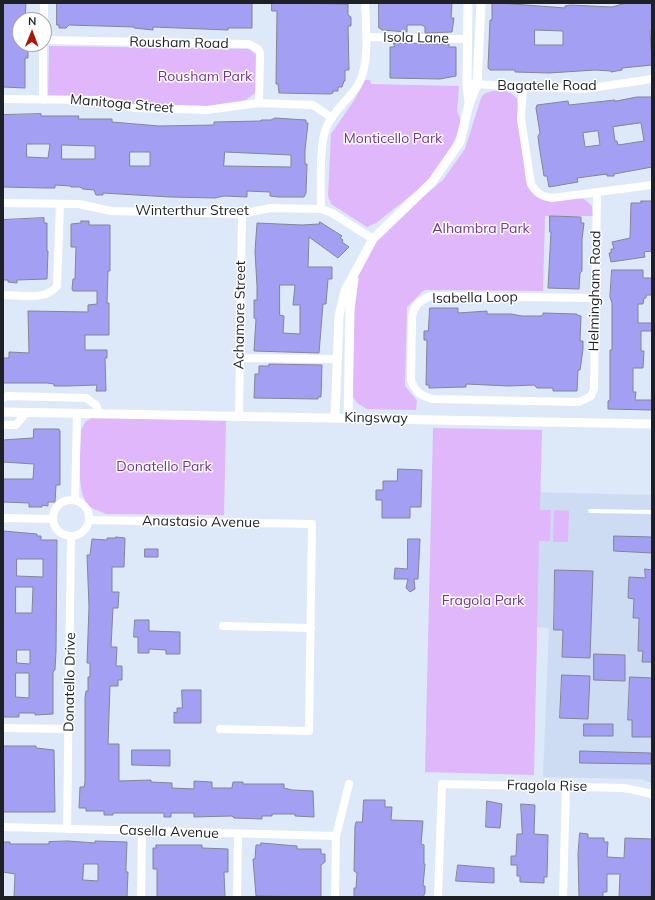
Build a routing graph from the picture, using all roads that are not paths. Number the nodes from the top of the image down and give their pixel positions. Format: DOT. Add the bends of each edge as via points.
graph roads {
  1 [pos="365,3"];
  2 [pos="468,3"];
  3 [pos="481,3"];
  4 [pos="366,37"];
  5 [pos="52,40"];
  6 [pos="466,40"];
  7 [pos="44,52"];
  8 [pos="652,79"];
  9 [pos="466,84"];
  10 [pos="477,85"];
  11 [pos="523,87"];
  12 [pos="3,99"];
  13 [pos="43,100"];
  14 [pos="259,103"];
  15 [pos="469,104"];
  16 [pos="332,118"];
  17 [pos="652,186"];
  18 [pos="597,193"];
  19 [pos="3,203"];
  20 [pos="60,204"];
  21 [pos="321,209"];
  22 [pos="242,214"];
  23 [pos="372,239"];
  24 [pos="354,274"];
  25 [pos="3,295"];
  26 [pos="595,298"];
  27 [pos="239,358"];
  28 [pos="337,359"];
  29 [pos="594,389"];
  30 [pos="3,398"];
  31 [pos="3,412"];
  32 [pos="26,413"];
  33 [pos="77,414"];
  34 [pos="100,414"];
  35 [pos="239,416"];
  36 [pos="335,417"];
  37 [pos="348,417"];
  38 [pos="652,424"];
  39 [pos="3,425"];
  40 [pos="75,500"];
  41 [pos="590,510"];
  42 [pos="652,512"];
  43 [pos="3,518"];
  44 [pos="53,519"];
  45 [pos="89,520"];
  46 [pos="71,536"];
  47 [pos="223,626"];
  48 [pos="310,628"];
  49 [pos="3,728"];
  50 [pos="69,729"];
  51 [pos="220,729"];
  52 [pos="349,784"];
  53 [pos="566,787"];
  54 [pos="652,794"];
  55 [pos="3,827"];
  56 [pos="67,828"];
  57 [pos="142,831"];
  58 [pos="238,834"];
  59 [pos="336,836"];
  60 [pos="141,897"];
  61 [pos="237,897"];
  62 [pos="336,897"];
  63 [pos="438,897"];
  64 [pos="563,897"];
  1 -- 4 [label="street"];
  2 -- 6 [label="street"];
  3 -- 10 [label="street"];
  4 -- 6 [label="street, Isola Lane"];
  4 -- 16 [label="street" via="363,74 357,86"];
  5 -- 14 [label="street, Rousham Road" via="249,44 260,53"];
  6 -- 9 [label="street"];
  7 -- 13 [label="street"];
  8 -- 11 [label="street, Bagatelle Road" via="584,89"];
  9 -- 10 [label="street, Bagatelle Road"];
  9 -- 15 [label="street"];
  10 -- 11 [label="street, Bagatelle Road"];
  10 -- 15 [label="street"];
  11 -- 18 [label="street" via="521,119 531,184 535,191 552,198"];
  12 -- 13 [label="street, Manitoga Street"];
  13 -- 14 [label="street, Manitoga Street" via="103,100 133,108 207,110"];
  14 -- 16 [label="street, Manitoga Street" via="313,105"];
  15 -- 23 [label="street" via="460,142 432,182"];
  16 -- 21 [label="street" via="326,127 322,144"];
  17 -- 18 [label="street"];
  18 -- 26 [label="street, Helmingham Road"];
  19 -- 20 [label="street, Winterthur Street"];
  20 -- 22 [label="street, Winterthur Street" via="79,204 112,211"];
  20 -- 25 [label="street" via="57,286 44,295"];
  21 -- 22 [label="street, Winterthur Street" via="270,208"];
  21 -- 23 [label="street, Winterthur Street" via="332,213"];
  22 -- 27 [label="street, Achamore Street"];
  23 -- 24 [label="street"];
  24 -- 28 [label="street" via="345,291 339,316"];
  24 -- 37 [label="street" via="350,310"];
  26 -- 29 [label="street, Helmingham Road"];
  26 -- 29 [label="street, Isabella Loop" via="431,296 424,299 418,303 413,313 411,380 417,392 433,399 579,402 591,396"];
  27 -- 28 [label="street"];
  27 -- 35 [label="street, Achamore Street"];
  28 -- 36 [label="street"];
  30 -- 34 [label="street" via="86,398 96,405"];
  31 -- 32 [label="street, Kingsway"];
  32 -- 33 [label="street, Kingsway"];
  32 -- 39 [label="street" via="16,425"];
  33 -- 34 [label="street, Kingsway"];
  33 -- 40 [label="street"];
  34 -- 35 [label="street, Kingsway"];
  35 -- 36 [label="street, Kingsway"];
  36 -- 37 [label="street, Kingsway"];
  37 -- 38 [label="street, Kingsway"];
  40 -- 44 [label="street" via="59,504"];
  40 -- 45 [label="street" via="88,510"];
  41 -- 42 [label="lane"];
  43 -- 44 [label="street"];
  44 -- 46 [label="street" via="54,525 61,533"];
  45 -- 46 [label="street" via="81,533"];
  45 -- 48 [label="street, Anastasio Avenue" via="312,524"];
  46 -- 50 [label="street, Donatello Drive"];
  47 -- 48 [label="street"];
  48 -- 51 [label="street" via="309,732"];
  49 -- 50 [label="street"];
  50 -- 56 [label="street, Donatello Drive"];
  52 -- 59 [label="street"];
  53 -- 54 [label="street, Fragola Rise" via="624,788"];
  53 -- 63 [label="street, Fragola Rise" via="442,784"];
  53 -- 64 [label="street"];
  55 -- 56 [label="street, Casella Avenue"];
  56 -- 57 [label="street, Casella Avenue"];
  57 -- 58 [label="street, Casella Avenue"];
  57 -- 60 [label="street"];
  58 -- 59 [label="street, Casella Avenue"];
  58 -- 61 [label="street"];
  59 -- 62 [label="street"];
}
